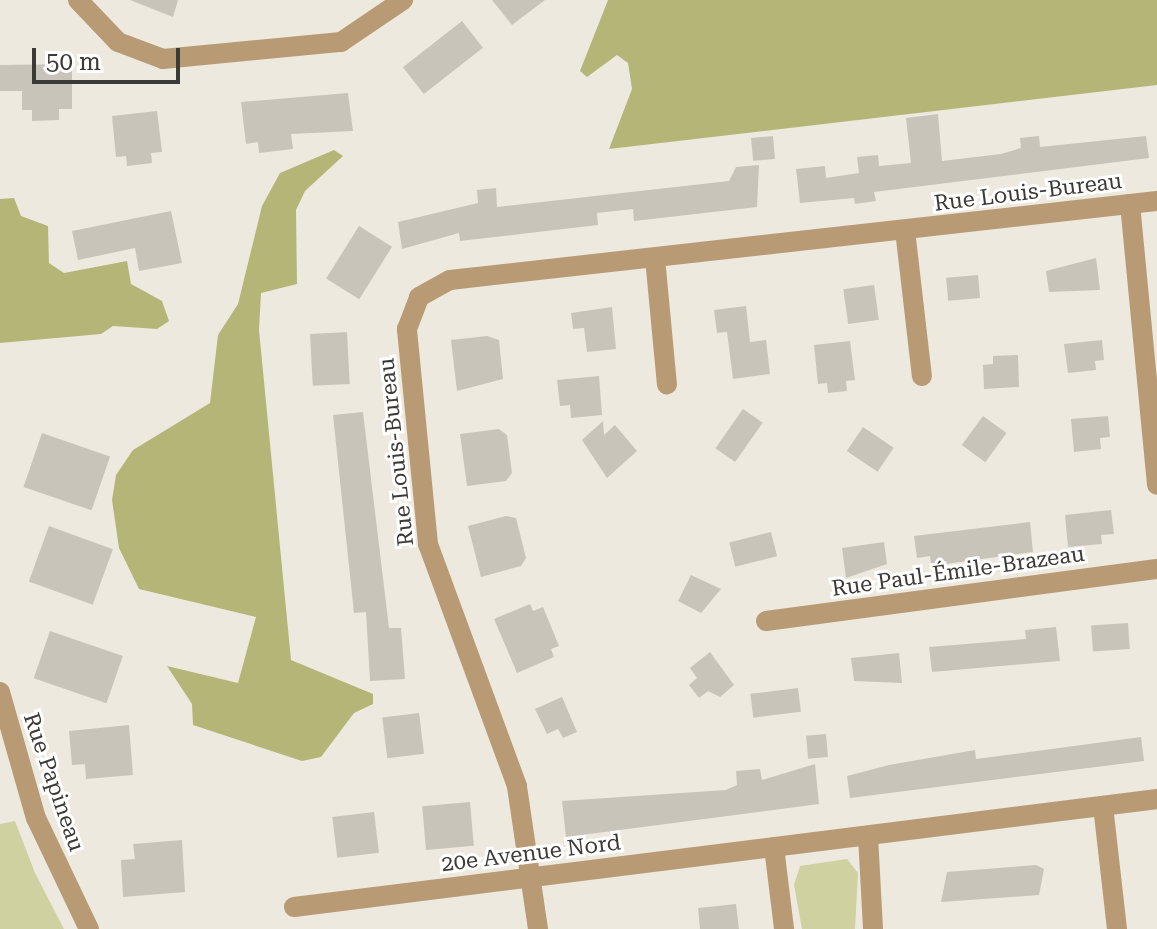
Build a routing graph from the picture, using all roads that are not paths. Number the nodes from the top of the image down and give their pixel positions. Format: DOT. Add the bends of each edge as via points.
graph roads {
  1 [pos="78,0"];
  2 [pos="403,0"];
  3 [pos="1157,201"];
  4 [pos="1130,204"];
  5 [pos="905,230"];
  6 [pos="655,258"];
  7 [pos="922,376"];
  8 [pos="667,384"];
  9 [pos="1157,485"];
  10 [pos="1157,569"];
  11 [pos="766,621"];
  12 [pos="0,692"];
  13 [pos="1157,799"];
  14 [pos="1103,806"];
  15 [pos="868,836"];
  16 [pos="774,847"];
  17 [pos="534,877"];
  18 [pos="294,907"];
  19 [pos="89,929"];
  20 [pos="538,929"];
  21 [pos="784,929"];
  22 [pos="873,929"];
  23 [pos="1117,929"];
  1 -- 2 [label="street" via="118,42 163,59 341,42"];
  3 -- 4 [label="street, Rue Louis-Bureau"];
  4 -- 5 [label="street, Rue Louis-Bureau"];
  4 -- 9 [label="street"];
  5 -- 6 [label="street, Rue Louis-Bureau"];
  5 -- 7 [label="street"];
  6 -- 8 [label="street"];
  6 -- 17 [label="street, Rue Louis-Bureau" via="450,280 419,297 407,329 434,573 506,751"];
  10 -- 11 [label="street, Rue Paul-Émile-Brazeau"];
  12 -- 19 [label="street, Rue Papineau" via="36,818"];
  13 -- 14 [label="street, 20e Avenue Nord"];
  14 -- 15 [label="street, 20e Avenue Nord"];
  14 -- 23 [label="street"];
  15 -- 16 [label="street, 20e Avenue Nord"];
  15 -- 22 [label="street"];
  16 -- 17 [label="street, 20e Avenue Nord"];
  16 -- 21 [label="street"];
  17 -- 18 [label="street, 20e Avenue Nord"];
  17 -- 20 [label="street, Rue Louis-Bureau"];
}
